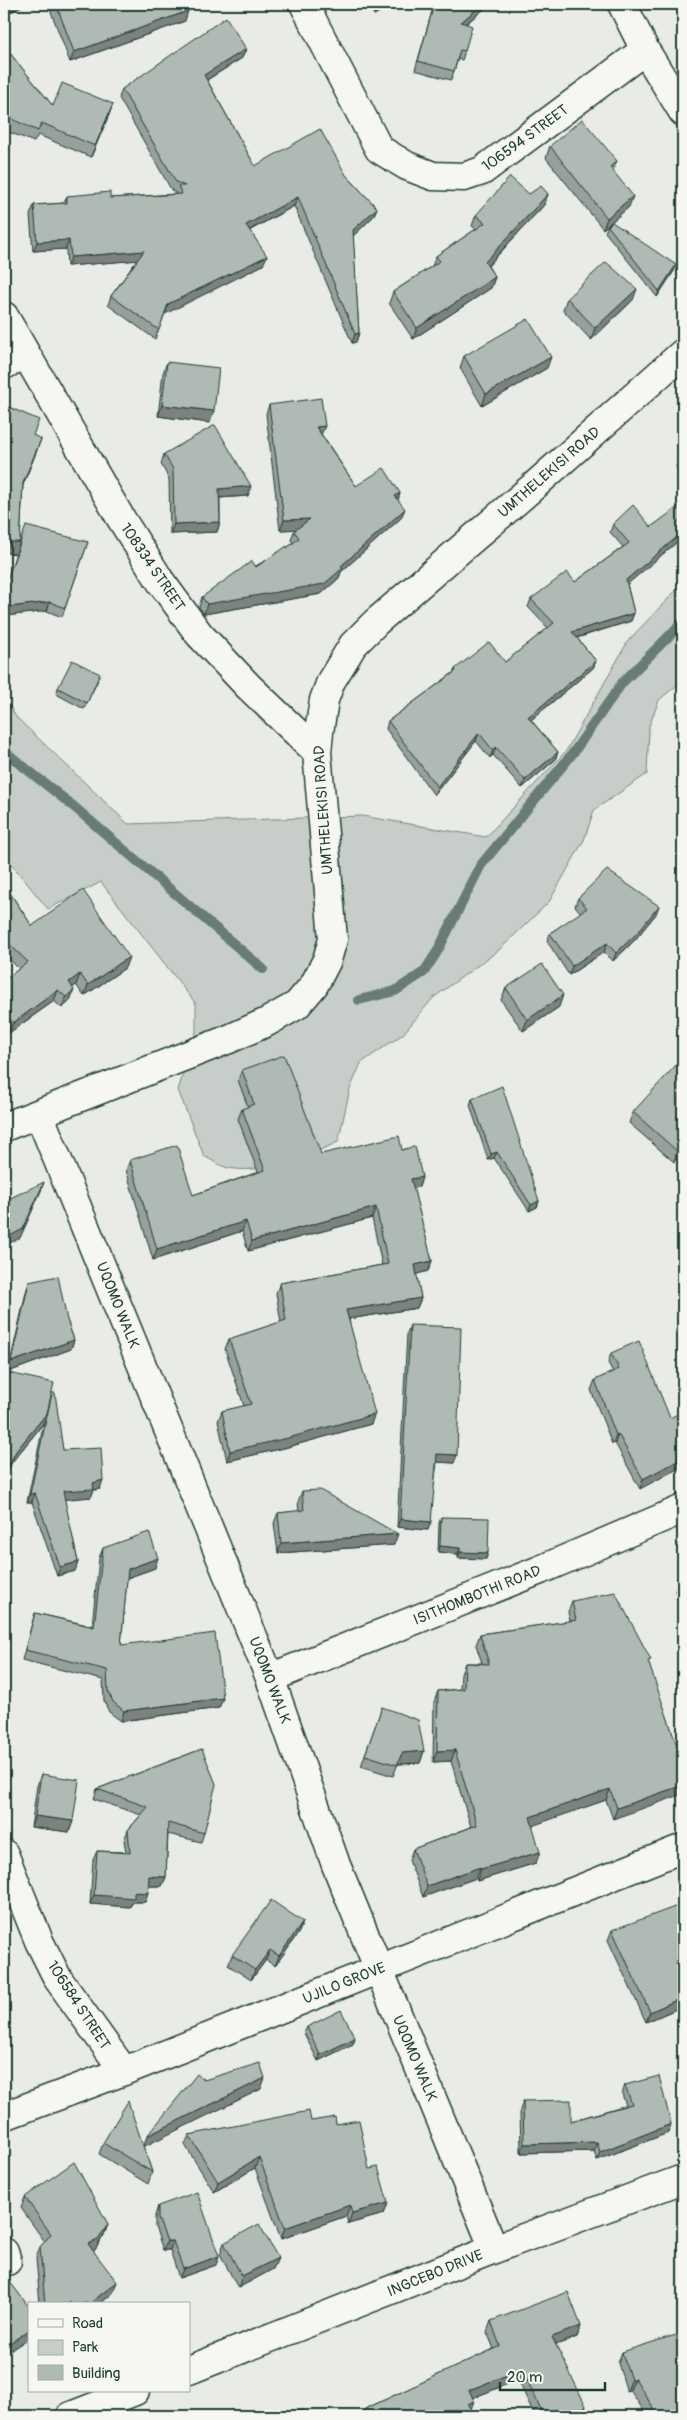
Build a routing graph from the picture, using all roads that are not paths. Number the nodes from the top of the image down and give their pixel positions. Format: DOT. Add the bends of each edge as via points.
graph roads {
  1 [pos="304,4"];
  2 [pos="622,4"];
  3 [pos="645,50"];
  4 [pos="683,112"];
  5 [pos="4,316"];
  6 [pos="683,353"];
  7 [pos="14,360"];
  8 [pos="316,752"];
  9 [pos="39,1114"];
  10 [pos="4,1127"];
  11 [pos="683,1509"];
  12 [pos="270,1678"];
  13 [pos="683,1848"];
  14 [pos="4,1854"];
  15 [pos="378,1970"];
  16 [pos="124,2071"];
  17 [pos="4,2116"];
  18 [pos="683,2179"];
  19 [pos="494,2250"];
  20 [pos="190,2370"];
  21 [pos="132,2392"];
  22 [pos="71,2416"];
  1 -- 3 [label="street, 106594 STREET" via="378,149 392,159 433,176 464,177 482,171"];
  2 -- 3 [label="street"];
  3 -- 4 [label="street"];
  5 -- 7 [label="street, 108334 STREET"];
  6 -- 8 [label="street, UMTHELEKISI ROAD" via="353,645 340,663 324,700"];
  7 -- 8 [label="street, 108334 STREET" via="199,634"];
  8 -- 9 [label="street, UMTHELEKISI ROAD" via="333,939 314,985 297,1005 267,1022"];
  9 -- 10 [label="street, UMTHELEKISI ROAD"];
  9 -- 12 [label="street, UQOMO WALK"];
  11 -- 12 [label="street, ISITHOMBOTHI ROAD"];
  12 -- 15 [label="street, UQOMO WALK" via="336,1865"];
  13 -- 15 [label="street, UJILO GROVE"];
  14 -- 16 [label="street, 106584 STREET" via="58,1979"];
  15 -- 16 [label="street, UJILO GROVE"];
  15 -- 19 [label="street, UQOMO WALK"];
  16 -- 17 [label="street, UJILO GROVE"];
  18 -- 19 [label="street, INGCEBO DRIVE"];
  19 -- 20 [label="street, INGCEBO DRIVE"];
  21 -- 22 [label="street"];
}
